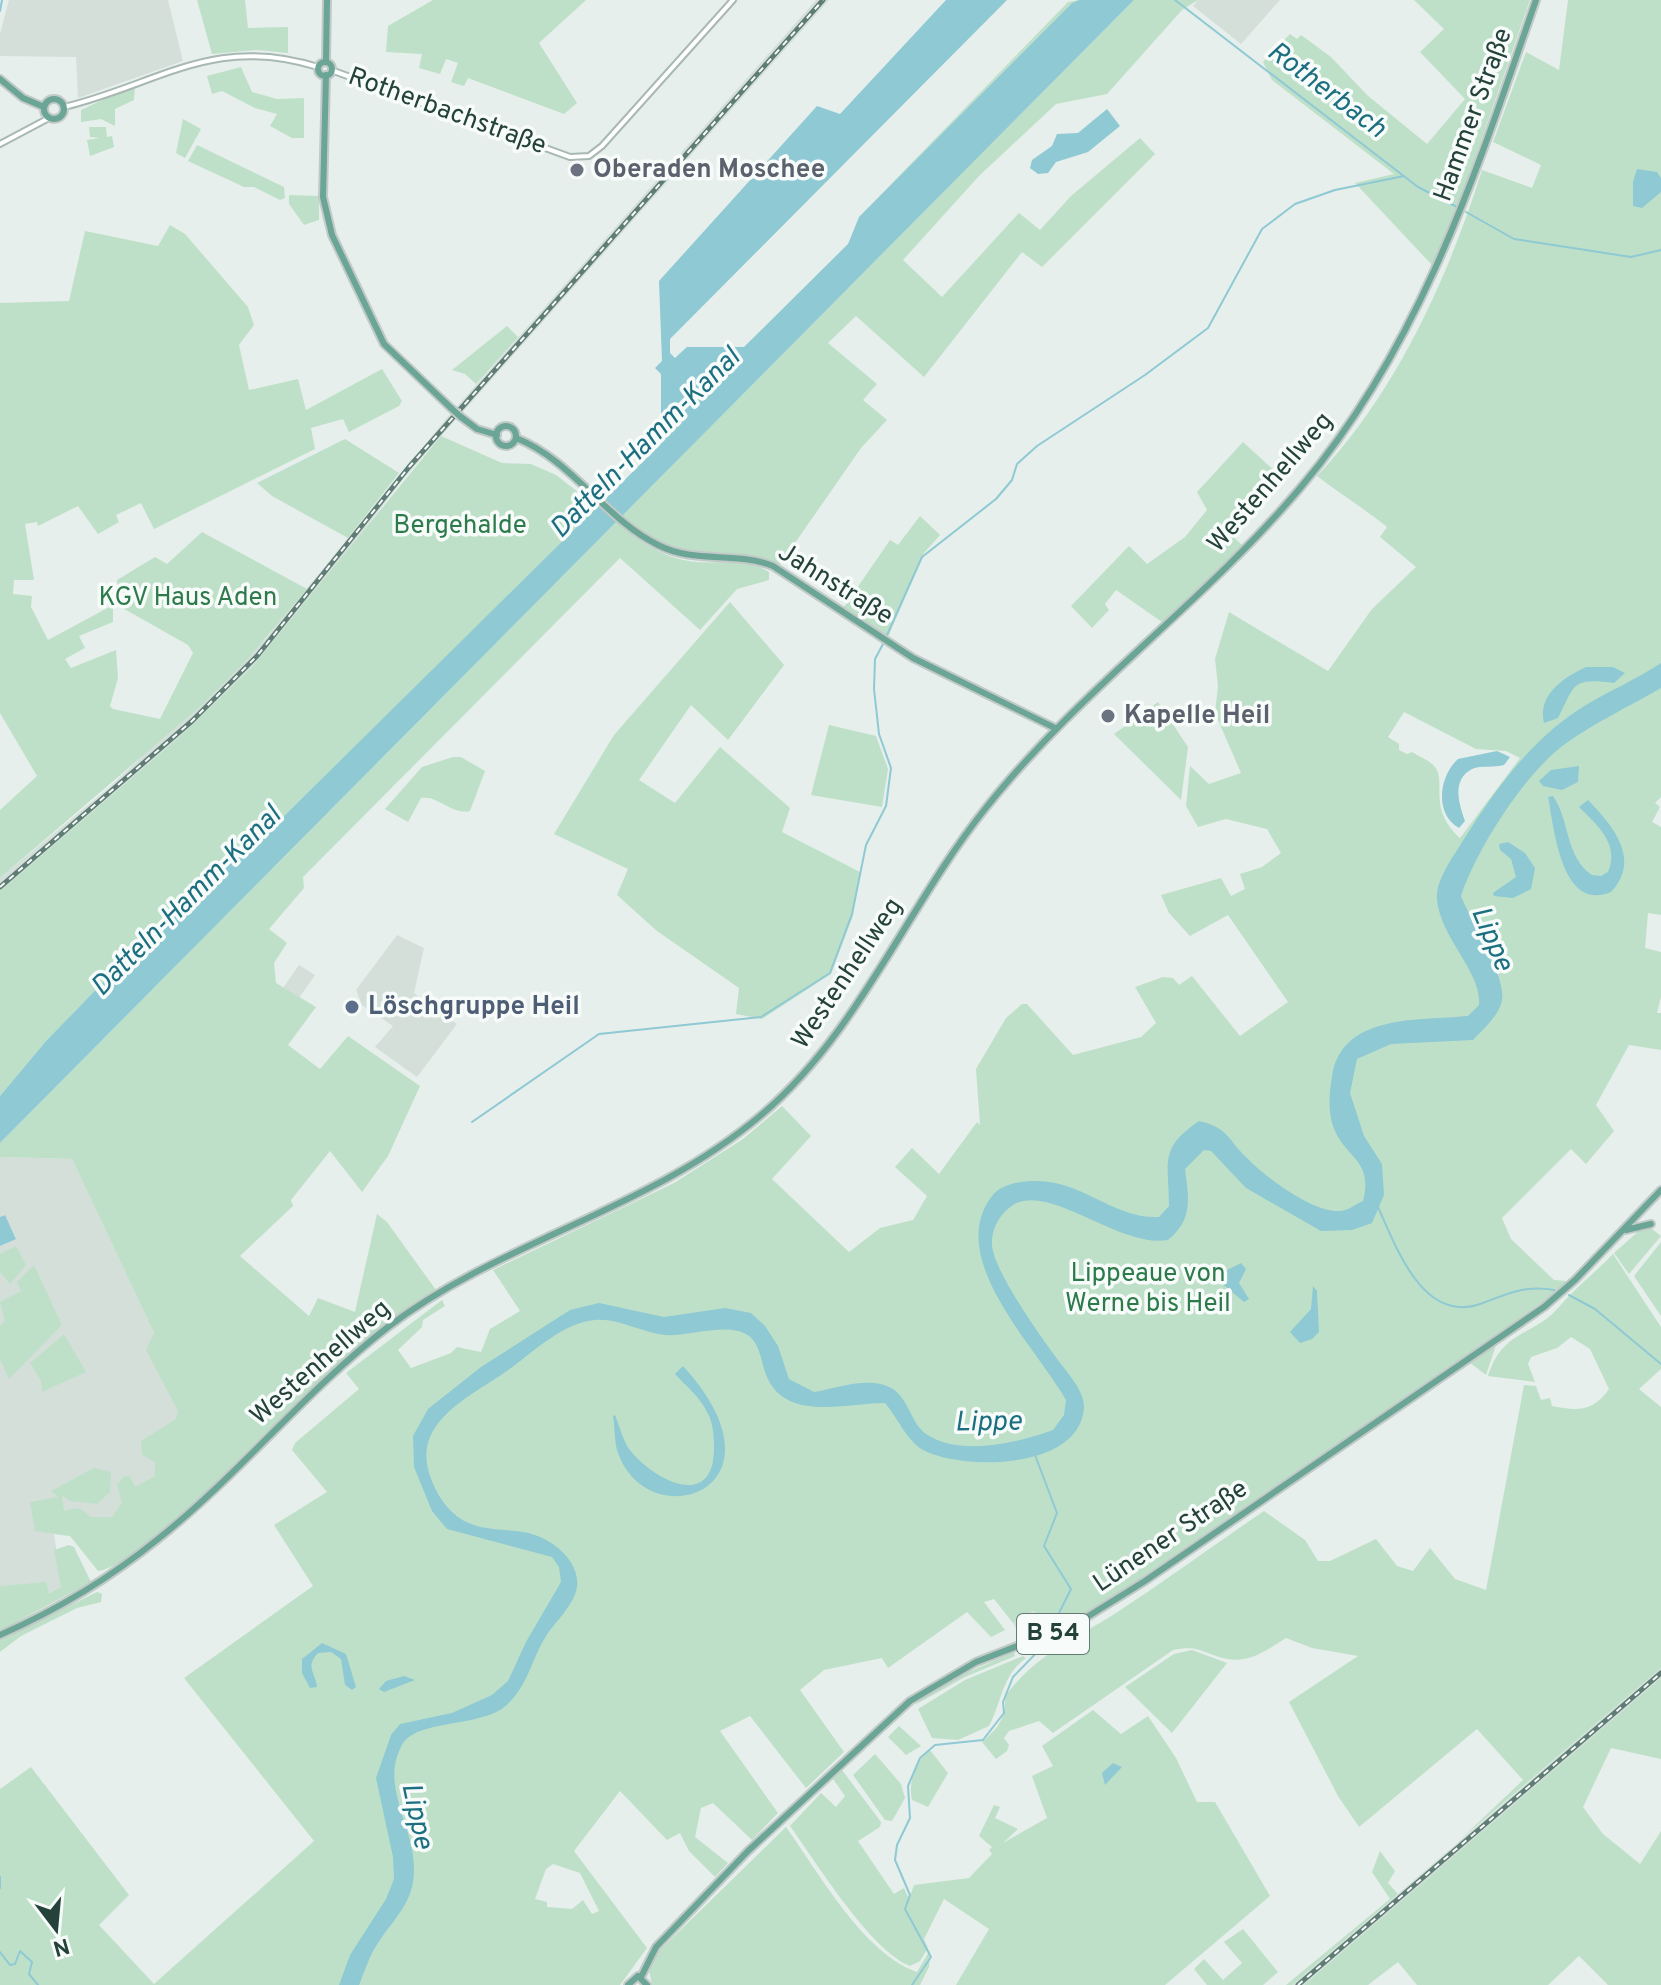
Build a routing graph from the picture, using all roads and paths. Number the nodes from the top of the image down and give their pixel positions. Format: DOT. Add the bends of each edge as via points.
graph roads {
  1 [pos="327,0"];
  2 [pos="733,0"];
  3 [pos="1536,0"];
  4 [pos="326,62"];
  5 [pos="318,67"];
  6 [pos="328,73"];
  7 [pos="0,79"];
  8 [pos="44,107"];
  9 [pos="64,107"];
  10 [pos="49,118"];
  11 [pos="0,144"];
  12 [pos="1448,243"];
  13 [pos="497,435"];
  14 [pos="516,438"];
  15 [pos="1055,728"];
  16 [pos="1661,1190"];
  17 [pos="1651,1224"];
  18 [pos="1623,1231"];
  19 [pos="0,1635"];
  20 [pos="641,1977"];
  21 [pos="628,1985"];
  22 [pos="647,1985"];
  1 -- 4 [label="main road"];
  2 -- 6 [label="street, Rotherbachstraße" via="602,146 580,158"];
  3 -- 12 [label="main road, Hammer Straße"];
  4 -- 5 [label="main road"];
  4 -- 6 [label="main road"];
  5 -- 6 [label="main road"];
  5 -- 9 [label="street" via="273,56 223,57 170,69"];
  6 -- 13 [label="main road, bridge" via="325,213 384,344 461,417"];
  7 -- 8 [label="main road"];
  8 -- 9 [label="main road" via="54,99"];
  8 -- 10 [label="main road"];
  9 -- 10 [label="main road" via="59,118"];
  10 -- 11 [label="street"];
  12 -- 15 [label="main road, Westenhellweg" via="1388,366 1313,472 1244,549"];
  13 -- 14 [label="main road" via="504,445"];
  13 -- 14 [label="main road" via="509,427"];
  14 -- 15 [label="main road, Jahnstraße" via="540,450 644,537 675,552 747,558 780,569 913,658"];
  15 -- 19 [label="main road, Westenhellweg" via="966,833 833,1038 758,1118 684,1169 503,1257 423,1303 342,1366 161,1537 81,1593"];
  16 -- 18 [label="main road, Lünener Straße / B 54"];
  17 -- 18 [label="main road"];
  18 -- 20 [label="main road, Lünener Straße / B 54" via="1544,1307 1113,1602 1052,1635 959,1670 910,1701 748,1851 656,1947"];
  20 -- 21 [label="main road"];
  20 -- 22 [label="main road"];
}
